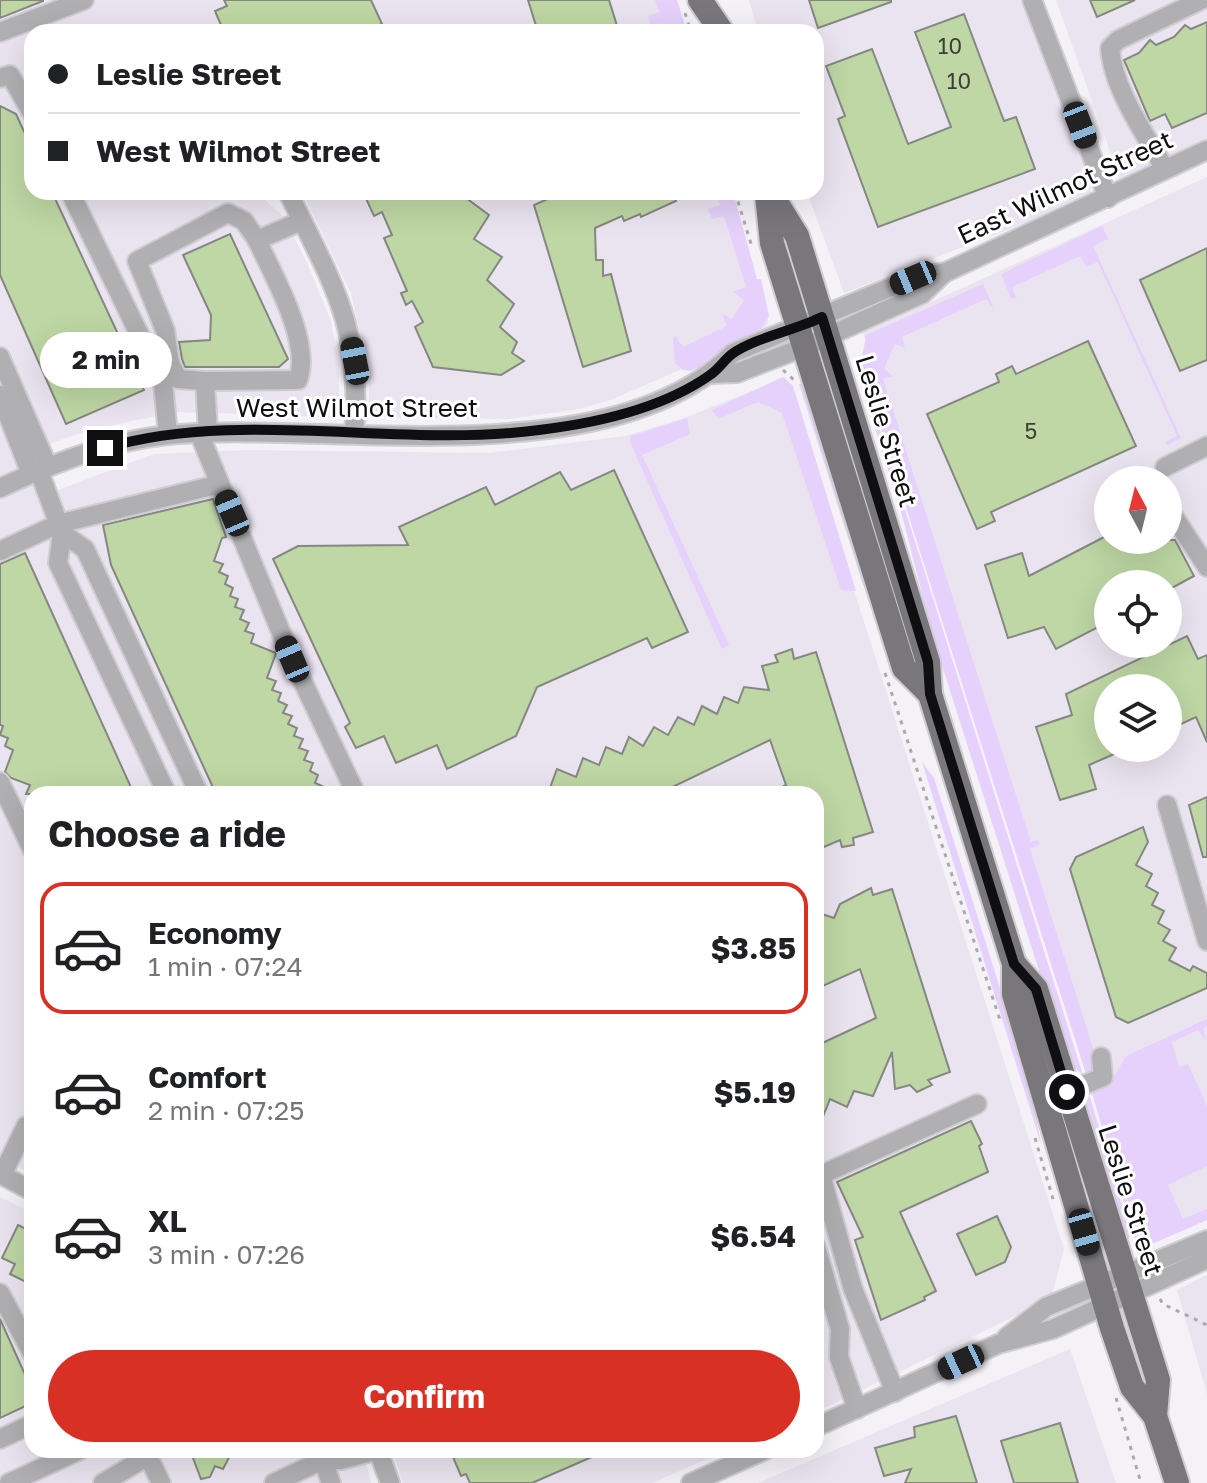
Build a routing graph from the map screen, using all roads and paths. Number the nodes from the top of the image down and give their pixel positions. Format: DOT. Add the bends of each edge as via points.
graph roads {
  1 [pos="84,0"];
  2 [pos="681,0"];
  3 [pos="700,0"];
  4 [pos="717,0"];
  5 [pos="1032,0"];
  6 [pos="1201,0"];
  7 [pos="688,24"];
  8 [pos="716,24"];
  9 [pos="721,24"];
  10 [pos="0,32"];
  11 [pos="0,78"];
  12 [pos="24,99"];
  13 [pos="1207,150"];
  14 [pos="1165,169"];
  15 [pos="1108,198"];
  16 [pos="74,200"];
  17 [pos="292,200"];
  18 [pos="738,200"];
  19 [pos="769,200"];
  20 [pos="773,200"];
  21 [pos="302,221"];
  22 [pos="257,240"];
  23 [pos="756,259"];
  24 [pos="825,327"];
  25 [pos="802,338"];
  26 [pos="0,357"];
  27 [pos="205,381"];
  28 [pos="0,395"];
  29 [pos="203,433"];
  30 [pos="354,433"];
  31 [pos="168,435"];
  32 [pos="1207,446"];
  33 [pos="1167,466"];
  34 [pos="39,471"];
  35 [pos="220,484"];
  36 [pos="0,488"];
  37 [pos="60,529"];
  38 [pos="1182,529"];
  39 [pos="0,551"];
  40 [pos="1207,567"];
  41 [pos="930,694"];
  42 [pos="904,732"];
  43 [pos="0,782"];
  44 [pos="163,786"];
  45 [pos="195,786"];
  46 [pos="352,786"];
  47 [pos="1167,805"];
  48 [pos="24,832"];
  49 [pos="1207,941"];
  50 [pos="1014,964"];
  51 [pos="1004,1031"];
  52 [pos="1101,1057"];
  53 [pos="1067,1092"];
  54 [pos="977,1104"];
  55 [pos="1032,1128"];
  56 [pos="24,1134"];
  57 [pos="824,1174"];
  58 [pos="1,1175"];
  59 [pos="824,1186"];
  60 [pos="24,1187"];
  61 [pos="1054,1201"];
  62 [pos="1207,1240"];
  63 [pos="1207,1259"];
  64 [pos="824,1274"];
  65 [pos="1128,1284"];
  66 [pos="0,1293"];
  67 [pos="1103,1293"];
  68 [pos="1160,1299"];
  69 [pos="1207,1325"];
  70 [pos="24,1338"];
  71 [pos="895,1392"];
  72 [pos="1115,1397"];
  73 [pos="857,1409"];
  74 [pos="1155,1416"];
  75 [pos="824,1423"];
  76 [pos="24,1428"];
  77 [pos="0,1439"];
  78 [pos="67,1458"];
  79 [pos="140,1458"];
  80 [pos="149,1458"];
  81 [pos="348,1458"];
  82 [pos="381,1458"];
  83 [pos="747,1458"];
  84 [pos="323,1460"];
  85 [pos="51,1474"];
  86 [pos="9,1483"];
  87 [pos="103,1483"];
  88 [pos="161,1483"];
  89 [pos="274,1483"];
  90 [pos="331,1483"];
  91 [pos="390,1483"];
  92 [pos="691,1483"];
  93 [pos="1141,1483"];
  94 [pos="1177,1483"];
  1 -- 10 [label="street"];
  2 -- 7 [label="path"];
  3 -- 8 [label="main road"];
  4 -- 9 [label="main road"];
  5 -- 15 [label="street"];
  6 -- 14 [label="street" via="1110,48 1117,74"];
  11 -- 12 [label="street" via="10,75"];
  13 -- 14 [label="street, East Wilmot Street"];
  14 -- 15 [label="street, East Wilmot Street"];
  15 -- 24 [label="street, East Wilmot Street" via="946,272 922,294"];
  16 -- 31 [label="street" via="163,383"];
  17 -- 21 [label="street"];
  18 -- 23 [label="path"];
  19 -- 25 [label="main road, Leslie Street" via="772,243"];
  20 -- 24 [label="main road, Leslie Street" via="797,236"];
  21 -- 22 [label="street"];
  21 -- 30 [label="street" via="346,317 357,388"];
  22 -- 27 [label="street" via="291,315 302,369 298,380"];
  22 -- 27 [label="street" via="244,221 228,213 137,261 178,379"];
  24 -- 25 [label="street, East Wilmot Street"];
  24 -- 41 [label="main road, Leslie Street" via="928,662"];
  25 -- 30 [label="street, West Wilmot Street" via="737,373 712,374 635,410 538,431"];
  25 -- 41 [label="main road, Leslie Street" via="904,668"];
  26 -- 34 [label="street"];
  27 -- 29 [label="street"];
  28 -- 34 [label="street"];
  29 -- 30 [label="street, West Wilmot Street"];
  29 -- 31 [label="street, West Wilmot Street"];
  29 -- 35 [label="street"];
  31 -- 34 [label="street, West Wilmot Street" via="128,441"];
  32 -- 33 [label="street"];
  34 -- 36 [label="street, West Wilmot Street"];
  34 -- 37 [label="street"];
  35 -- 37 [label="street"];
  35 -- 46 [label="street" via="292,659"];
  37 -- 39 [label="street"];
  37 -- 44 [label="street" via="58,563"];
  37 -- 45 [label="street" via="85,549"];
  38 -- 40 [label="street"];
  41 -- 50 [label="main road, Leslie Street"];
  42 -- 51 [label="path"];
  43 -- 48 [label="street"];
  47 -- 49 [label="street"];
  50 -- 53 [label="main road, Leslie Street" via="1036,989"];
  50 -- 67 [label="main road, Leslie Street" via="1014,994"];
  52 -- 53 [label="street" via="1103,1077"];
  53 -- 65 [label="main road, Leslie Street"];
  54 -- 57 [label="street"];
  55 -- 61 [label="path"];
  56 -- 58 [label="street"];
  58 -- 60 [label="street"];
  59 -- 71 [label="street" via="853,1289"];
  62 -- 65 [label="street"];
  63 -- 65 [label="street"];
  64 -- 73 [label="street" via="840,1329 839,1357"];
  65 -- 67 [label="street"];
  65 -- 74 [label="main road, Leslie Street" via="1158,1380"];
  66 -- 70 [label="street"];
  67 -- 71 [label="street" via="1053,1329 998,1344"];
  67 -- 74 [label="main road, Leslie Street" via="1132,1387"];
  68 -- 69 [label="path"];
  71 -- 73 [label="street"];
  72 -- 93 [label="path"];
  73 -- 75 [label="street"];
  74 -- 94 [label="main road, Leslie Street"];
  76 -- 77 [label="street"];
  78 -- 85 [label="street"];
  79 -- 87 [label="street"];
  80 -- 88 [label="street"];
  81 -- 84 [label="street"];
  82 -- 91 [label="street"];
  83 -- 92 [label="street"];
  84 -- 89 [label="street"];
  84 -- 90 [label="street"];
  85 -- 86 [label="street"];
}
